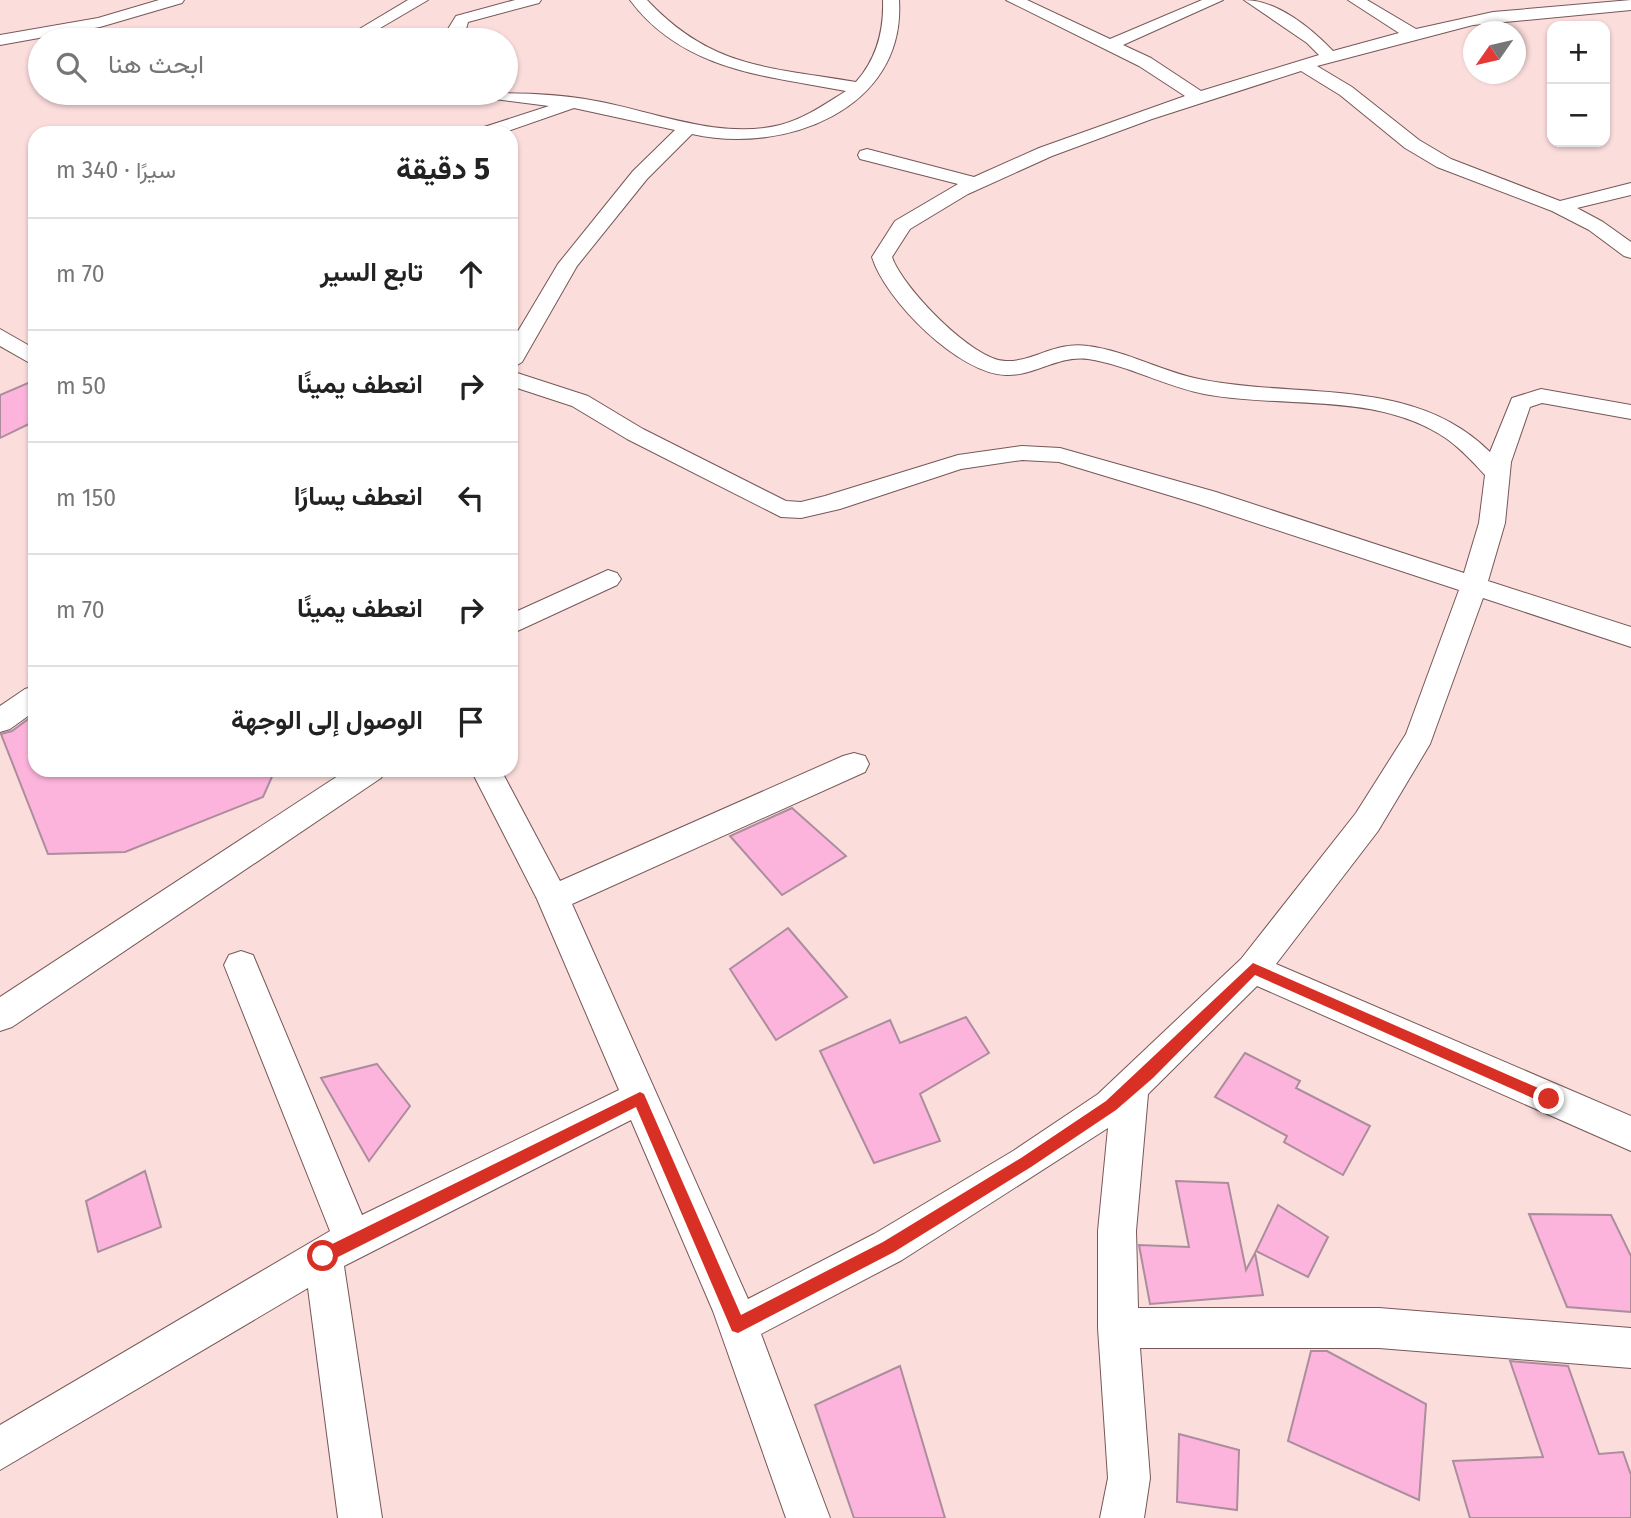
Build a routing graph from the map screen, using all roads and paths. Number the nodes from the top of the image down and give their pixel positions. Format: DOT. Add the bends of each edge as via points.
graph roads {
  1 [pos="176,0"];
  2 [pos="420,0"];
  3 [pos="533,0"];
  4 [pos="638,0"];
  5 [pos="891,0"];
  6 [pos="1014,0"];
  7 [pos="1252,0"];
  8 [pos="1356,0"];
  9 [pos="1494,0"];
  10 [pos="1212,1"];
  11 [pos="1631,5"];
  12 [pos="1519,16"];
  13 [pos="79,26"];
  14 [pos="68,28"];
  15 [pos="82,28"];
  16 [pos="370,28"];
  17 [pos="457,28"];
  18 [pos="1299,29"];
  19 [pos="1413,34"];
  20 [pos="28,35"];
  21 [pos="0,40"];
  22 [pos="1110,46"];
  23 [pos="1331,58"];
  24 [pos="1304,66"];
  25 [pos="861,88"];
  26 [pos="1197,96"];
  27 [pos="518,97"];
  28 [pos="575,103"];
  29 [pos="505,126"];
  30 [pos="687,128"];
  31 [pos="867,155"];
  32 [pos="977,183"];
  33 [pos="1631,189"];
  34 [pos="1559,207"];
  35 [pos="1631,252"];
  36 [pos="0,335"];
  37 [pos="518,350"];
  38 [pos="28,354"];
  39 [pos="518,380"];
  40 [pos="1631,412"];
  41 [pos="1498,474"];
  42 [pos="608,579"];
  43 [pos="1473,588"];
  44 [pos="518,622"];
  45 [pos="1631,637"];
  46 [pos="28,701"];
  47 [pos="0,721"];
  48 [pos="854,764"];
  49 [pos="359,777"];
  50 [pos="490,777"];
  51 [pos="553,898"];
  52 [pos="241,965"];
  53 [pos="1253,969"];
  54 [pos="0,1016"];
  55 [pos="1130,1090"];
  56 [pos="640,1098"];
  57 [pos="1631,1134"];
  58 [pos="338,1248"];
  59 [pos="738,1325"];
  60 [pos="1118,1328"];
  61 [pos="1631,1348"];
  62 [pos="0,1449"];
  63 [pos="360,1518"];
  64 [pos="808,1518"];
  65 [pos="1122,1518"];
  1 -- 13 [label="street"];
  2 -- 16 [label="street"];
  3 -- 17 [label="street" via="462,19"];
  4 -- 25 [label="street" via="671,34 700,52"];
  5 -- 25 [label="street" via="889,41"];
  6 -- 22 [label="street"];
  7 -- 18 [label="street"];
  8 -- 19 [label="street"];
  9 -- 12 [label="street"];
  10 -- 18 [label="street"];
  10 -- 22 [label="street"];
  11 -- 12 [label="street"];
  12 -- 19 [label="street"];
  13 -- 14 [label="street"];
  13 -- 15 [label="street"];
  18 -- 23 [label="street"];
  19 -- 23 [label="street"];
  20 -- 21 [label="street"];
  22 -- 26 [label="street" via="1145,62"];
  23 -- 24 [label="street"];
  24 -- 26 [label="street"];
  24 -- 34 [label="street" via="1444,163"];
  25 -- 30 [label="street" via="814,121 778,132 738,136"];
  26 -- 32 [label="street" via="1121,121"];
  27 -- 28 [label="street"];
  28 -- 29 [label="street"];
  28 -- 30 [label="street"];
  30 -- 37 [label="street" via="640,175 568,264"];
  31 -- 32 [label="street"];
  32 -- 41 [label="street" via="896,227 881,256 900,294 983,361 1001,368 1021,368 1062,353 1081,352 1229,393 1380,404 1446,428"];
  33 -- 34 [label="street"];
  34 -- 35 [label="street"];
  36 -- 38 [label="street"];
  39 -- 43 [label="street" via="580,401 781,509 831,503 958,462 1022,453 1060,455 1207,498"];
  40 -- 41 [label="street" via="1541,396 1528,398 1520,403"];
  41 -- 43 [label="street" via="1492,523"];
  42 -- 44 [label="street"];
  43 -- 45 [label="street"];
  43 -- 53 [label="street" via="1420,736 1367,822"];
  46 -- 47 [label="street"];
  48 -- 51 [label="street"];
  49 -- 54 [label="street"];
  50 -- 51 [label="street"];
  51 -- 56 [label="street"];
  52 -- 58 [label="street"];
  53 -- 55 [label="street"];
  53 -- 57 [label="street"];
  55 -- 59 [label="street" via="1026,1163 888,1247"];
  55 -- 60 [label="street" via="1118,1231"];
  56 -- 58 [label="street"];
  56 -- 59 [label="street"];
  58 -- 62 [label="street"];
  58 -- 63 [label="street"];
  59 -- 64 [label="street"];
  60 -- 61 [label="street" via="1379,1328"];
  60 -- 65 [label="street" via="1129,1478"];
}
